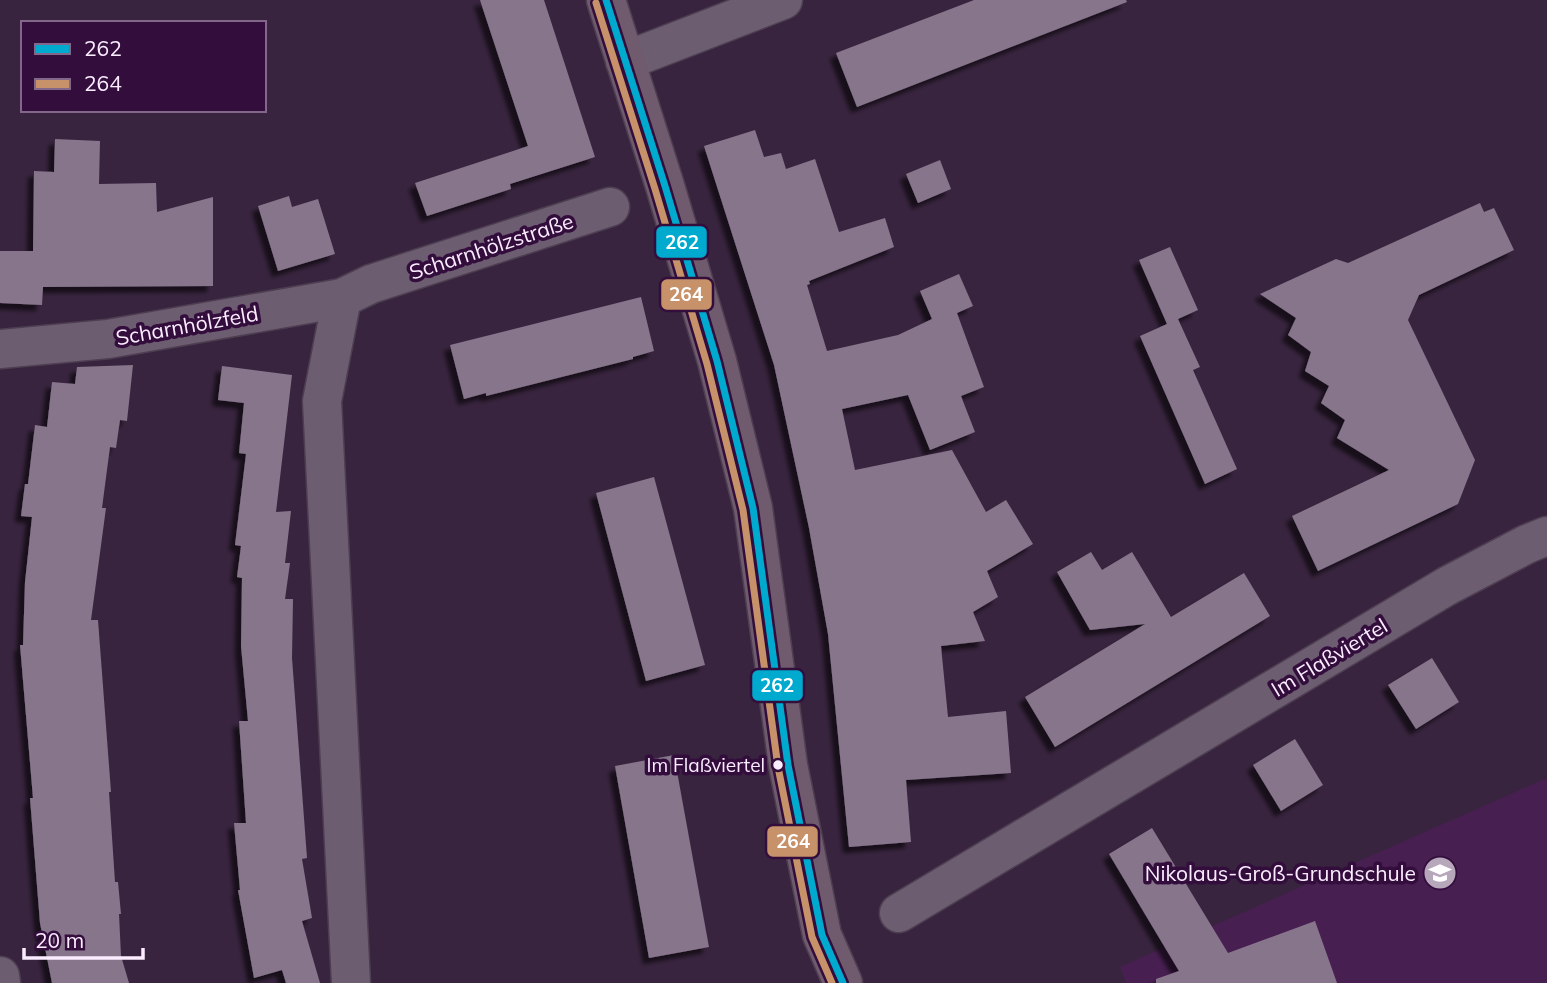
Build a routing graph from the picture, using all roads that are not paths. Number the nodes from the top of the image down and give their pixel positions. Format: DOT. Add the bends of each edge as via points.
graph roads {
  1 [pos="606,0"];
  2 [pos="783,0"];
  3 [pos="625,61"];
  4 [pos="610,207"];
  5 [pos="356,291"];
  6 [pos="0,349"];
  7 [pos="1547,536"];
  8 [pos="899,913"];
  9 [pos="0,976"];
  10 [pos="1,983"];
  11 [pos="351,983"];
  12 [pos="843,983"];
  1 -- 3 [label="main road"];
  2 -- 3 [label="street"];
  3 -- 12 [label="main road" via="717,361 752,508 788,765 822,935"];
  4 -- 5 [label="street, Scharnhölzstraße"];
  5 -- 6 [label="street, Scharnhölzfeld" via="108,339"];
  5 -- 11 [label="street" via="322,401"];
  7 -- 8 [label="street, Im Flaßviertel" via="1447,586"];
  9 -- 10 [label="street"];
}
